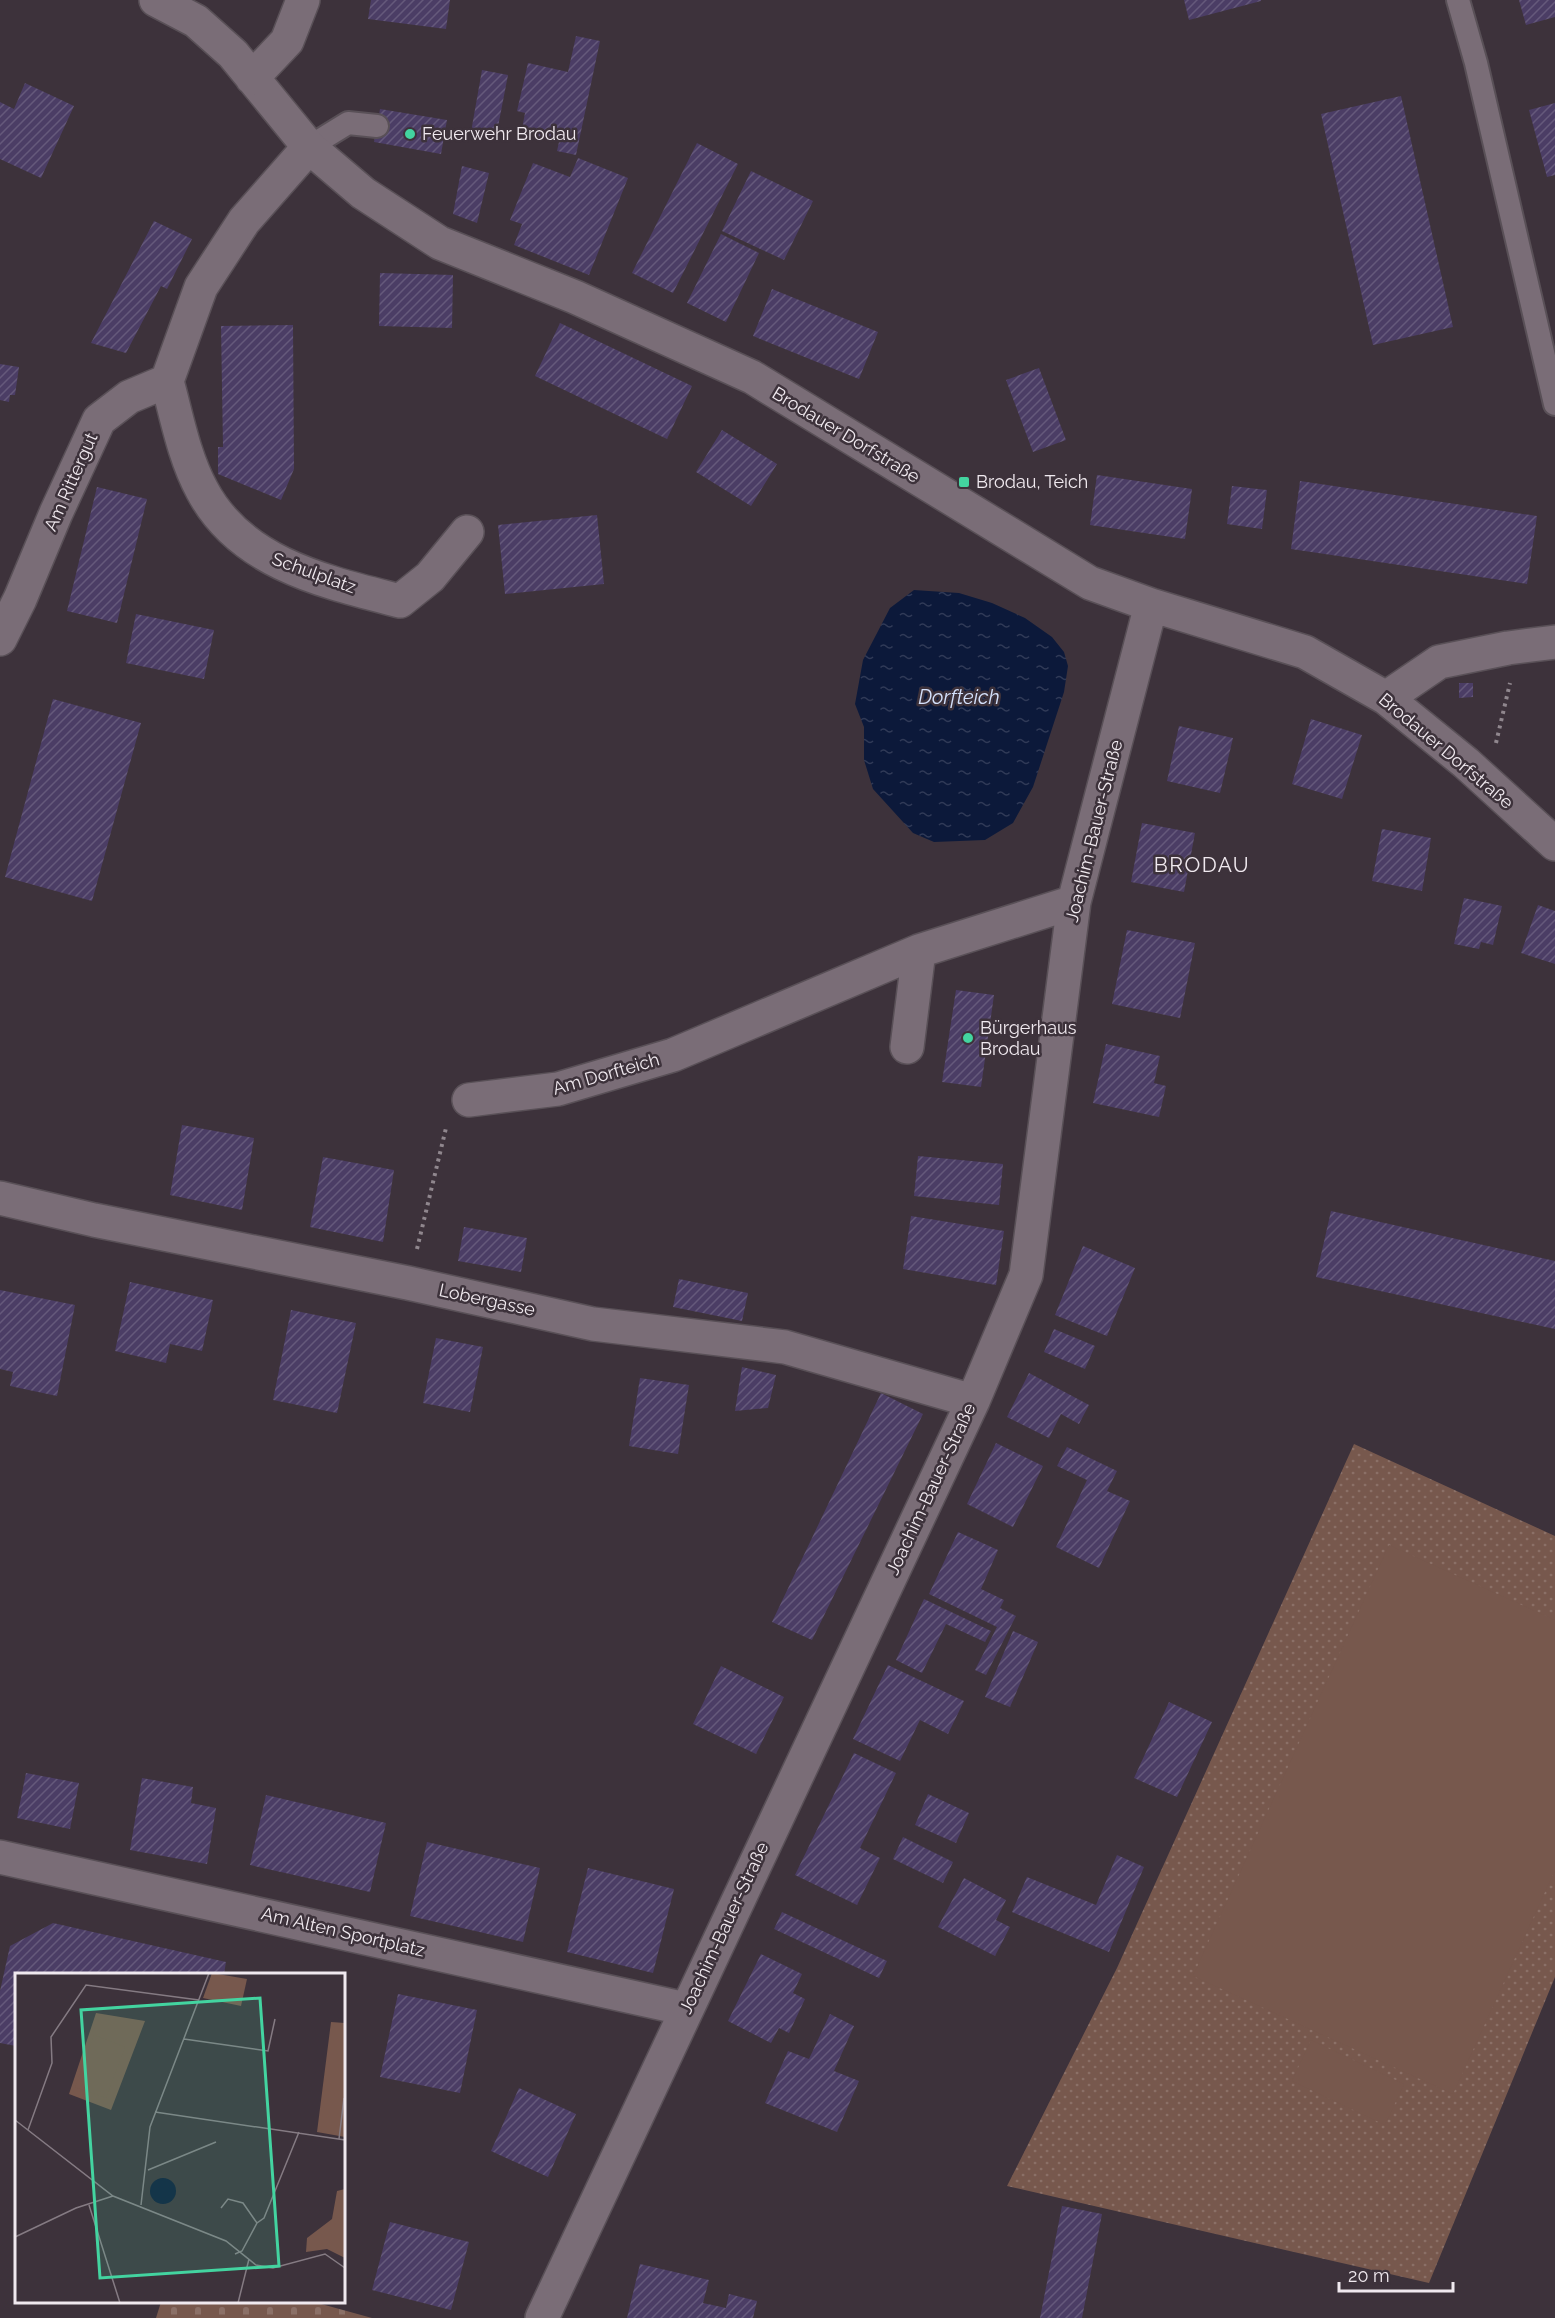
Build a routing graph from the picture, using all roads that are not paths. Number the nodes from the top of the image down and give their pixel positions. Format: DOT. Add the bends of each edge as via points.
graph roads {
  1 [pos="156,0"];
  2 [pos="303,0"];
  3 [pos="1458,0"];
  4 [pos="252,78"];
  5 [pos="377,126"];
  6 [pos="309,147"];
  7 [pos="167,381"];
  8 [pos="1555,404"];
  9 [pos="467,532"];
  10 [pos="1150,605"];
  11 [pos="0,639"];
  12 [pos="1555,642"];
  13 [pos="1386,698"];
  14 [pos="1555,844"];
  15 [pos="1074,902"];
  16 [pos="919,951"];
  17 [pos="907,1047"];
  18 [pos="469,1100"];
  19 [pos="0,1198"];
  20 [pos="973,1401"];
  21 [pos="0,1857"];
  22 [pos="686,2009"];
  23 [pos="542,2318"];
  1 -- 4 [label="street, Brodauer Dorfstraße" via="196,21 233,54"];
  2 -- 4 [label="street" via="287,41"];
  3 -- 8 [label="lane"];
  4 -- 6 [label="street, Brodauer Dorfstraße"];
  5 -- 6 [label="lane" via="348,123"];
  6 -- 7 [label="street" via="244,221 201,287"];
  6 -- 10 [label="street, Brodauer Dorfstraße" via="363,193 440,243 575,297 752,377 1090,583"];
  7 -- 9 [label="street, Schulplatz" via="186,452 202,492 232,532 272,561 329,582 400,601 430,577"];
  7 -- 11 [label="street, Am Rittergut" via="129,397 99,420"];
  10 -- 13 [label="street, Brodauer Dorfstraße" via="1305,652"];
  10 -- 15 [label="street, Joachim-Bauer-Straße"];
  12 -- 13 [label="street" via="1439,662"];
  13 -- 14 [label="street, Brodauer Dorfstraße"];
  15 -- 16 [label="street, Am Dorfteich"];
  15 -- 20 [label="street, Joachim-Bauer-Straße" via="1026,1275"];
  16 -- 17 [label="street"];
  16 -- 18 [label="street, Am Dorfteich" via="673,1055 558,1089"];
  19 -- 20 [label="street, Lobergasse" via="593,1324 785,1347"];
  20 -- 22 [label="street, Joachim-Bauer-Straße"];
  21 -- 22 [label="street, Am Alten Sportplatz"];
  22 -- 23 [label="street, Joachim-Bauer-Straße"];
}
